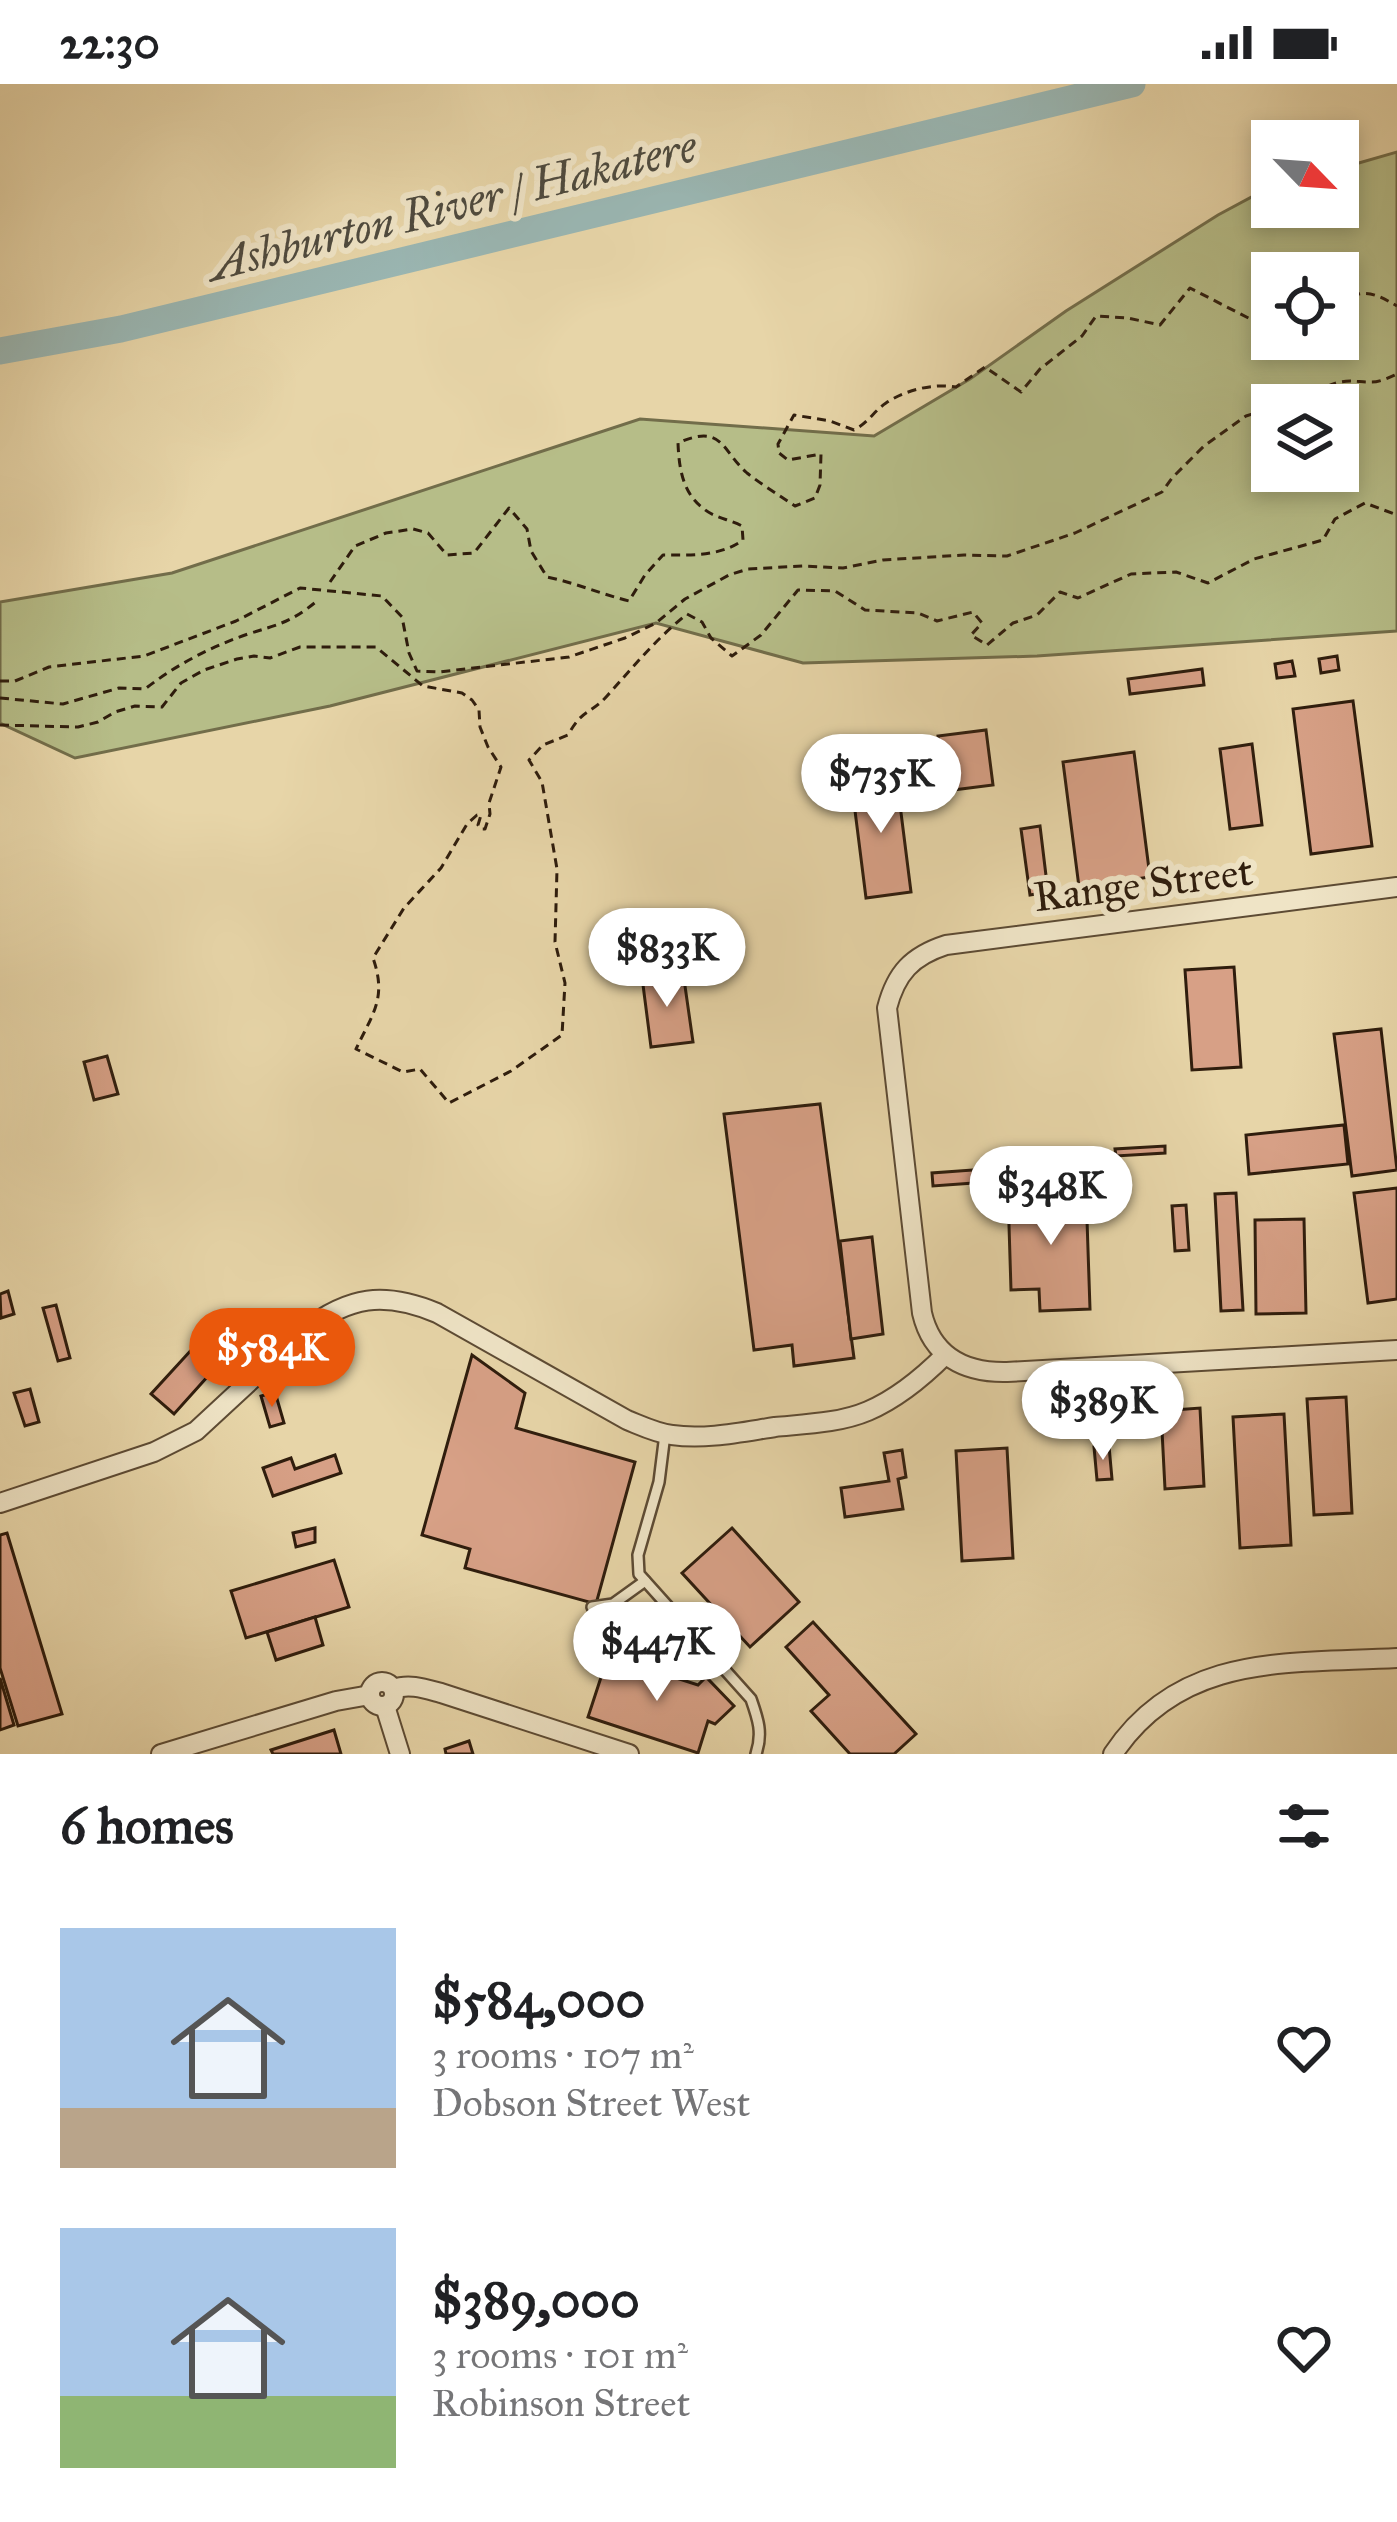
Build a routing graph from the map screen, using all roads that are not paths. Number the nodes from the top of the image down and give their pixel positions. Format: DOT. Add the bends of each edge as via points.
graph roads {
  1 [pos="1397,887"];
  2 [pos="1397,1349"];
  3 [pos="945,1355"];
  4 [pos="665,1434"];
  5 [pos="0,1503"];
  6 [pos="645,1581"];
  7 [pos="592,1607"];
  8 [pos="1397,1658"];
  9 [pos="383,1697"];
  10 [pos="200,1748"];
  11 [pos="161,1754"];
  12 [pos="400,1754"];
  13 [pos="629,1754"];
  14 [pos="756,1754"];
  15 [pos="1113,1754"];
  1 -- 3 [label="street, Range Street" via="946,945 904,968 887,1024 922,1313"];
  2 -- 3 [label="street" via="993,1372"];
  3 -- 4 [label="street" via="881,1404 843,1419"];
  4 -- 5 [label="street" via="437,1313 367,1300 314,1324 218,1414 174,1443"];
  4 -- 6 [label="lane" via="638,1555"];
  6 -- 7 [label="lane" via="614,1604"];
  6 -- 14 [label="lane" via="751,1699"];
  8 -- 15 [label="street" via="1212,1676 1153,1710"];
  9 -- 10 [label="street" via="336,1702"];
  9 -- 12 [label="street"];
  9 -- 13 [label="street" via="400,1687 441,1693"];
  10 -- 11 [label="street"];
}
